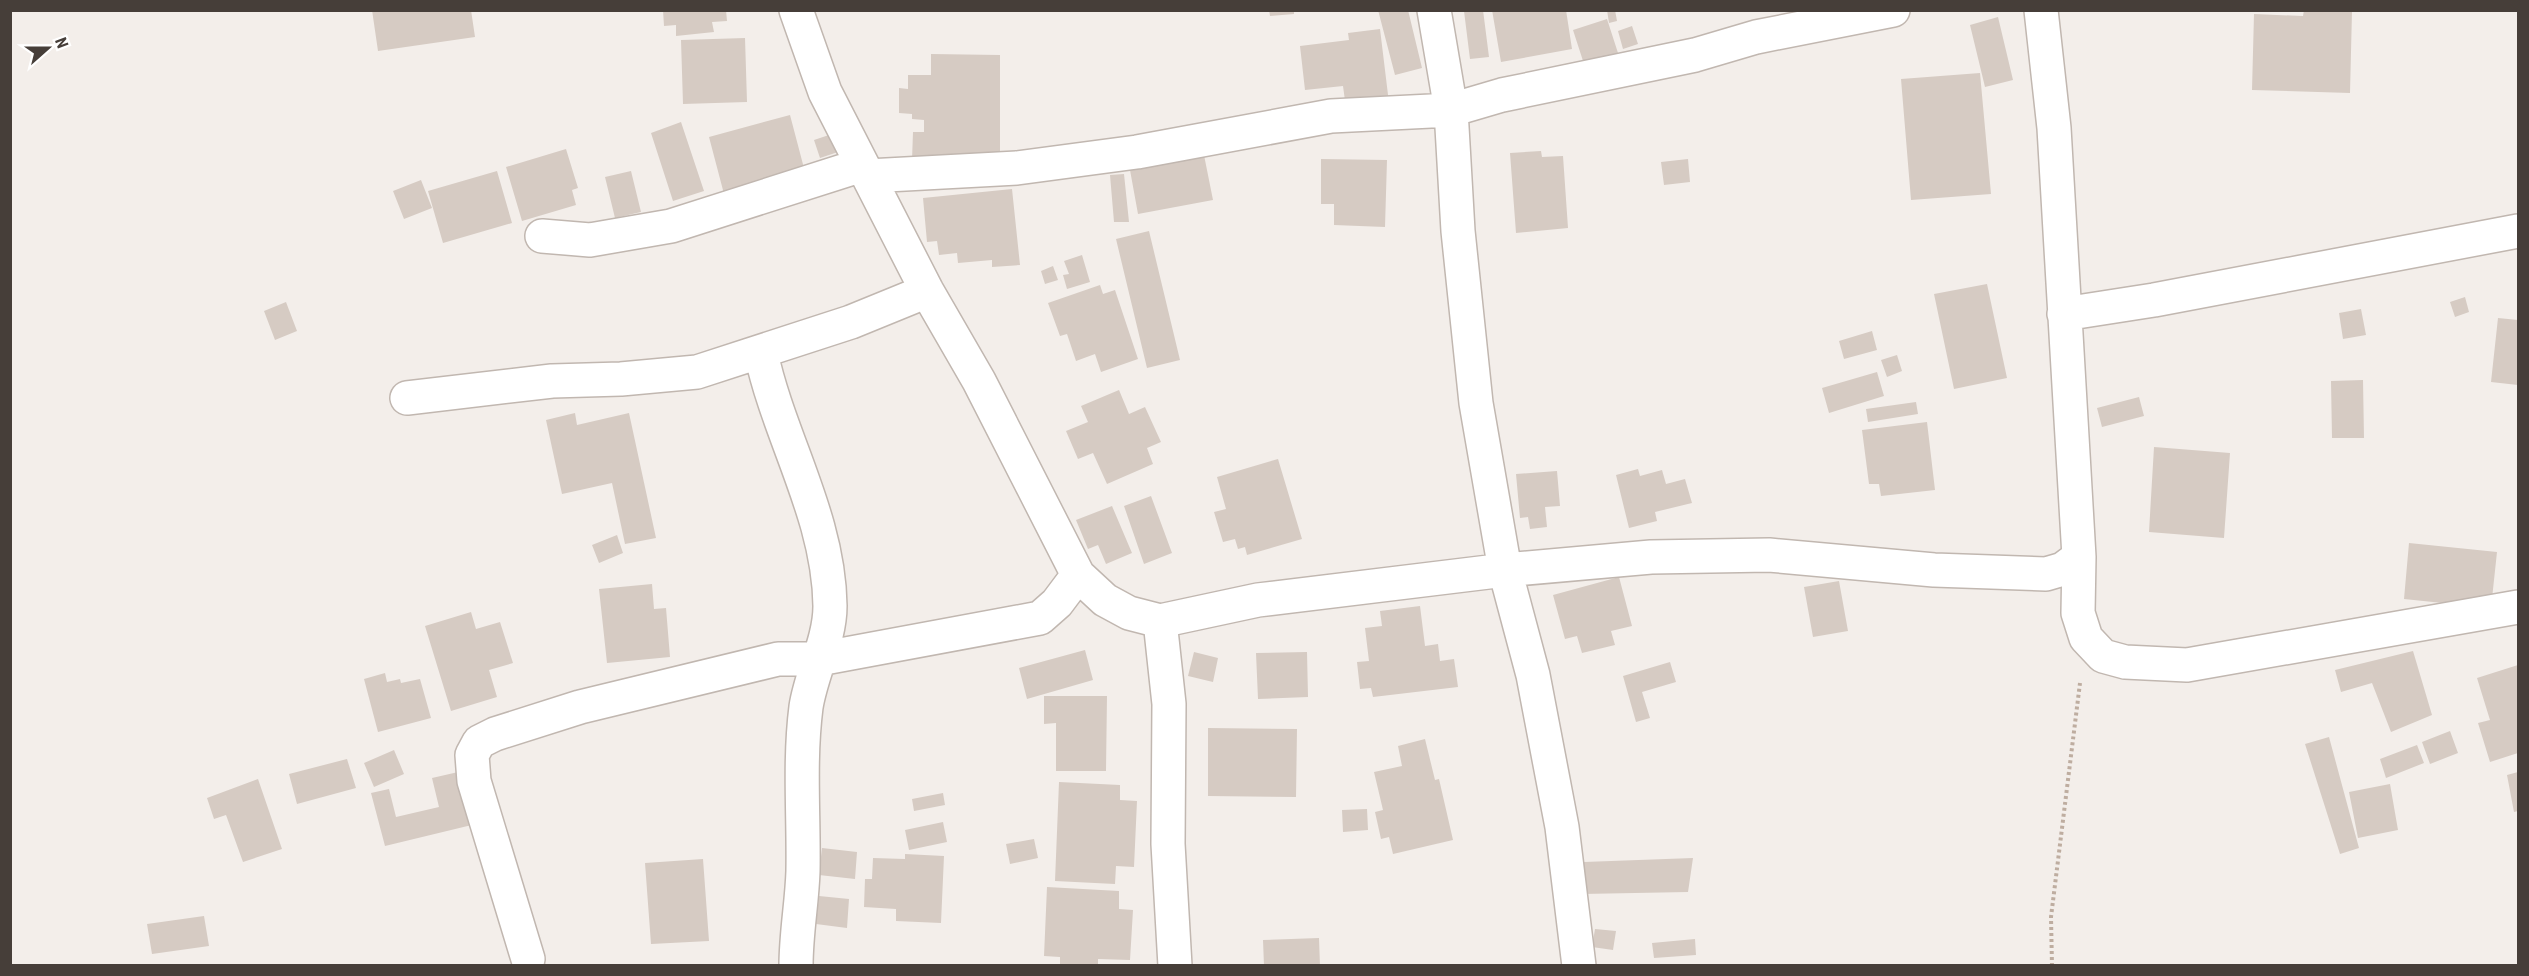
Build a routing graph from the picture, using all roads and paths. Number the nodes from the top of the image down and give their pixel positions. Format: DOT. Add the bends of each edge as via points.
graph roads {
  1 [pos="796,10"];
  2 [pos="1434,10"];
  3 [pos="1893,10"];
  4 [pos="2041,10"];
  5 [pos="1451,110"];
  6 [pos="865,170"];
  7 [pos="2518,231"];
  8 [pos="542,236"];
  9 [pos="927,291"];
  10 [pos="2064,314"];
  11 [pos="761,353"];
  12 [pos="406,398"];
  13 [pos="2079,557"];
  14 [pos="1505,570"];
  15 [pos="1078,575"];
  16 [pos="2518,607"];
  17 [pos="1160,621"];
  18 [pos="2086,638"];
  19 [pos="819,659"];
  20 [pos="528,959"];
  21 [pos="796,966"];
  22 [pos="1175,966"];
  23 [pos="1579,966"];
  24 [pos="2052,966"];
  1 -- 6 [label="street" via="825,93"];
  2 -- 5 [label="street"];
  3 -- 5 [label="street" via="1755,37 1695,55 1502,95"];
  4 -- 10 [label="street" via="2054,128"];
  5 -- 6 [label="street" via="1331,116 1137,152 1017,168"];
  5 -- 14 [label="street" via="1458,231 1476,403"];
  6 -- 8 [label="street" via="671,226 590,240"];
  6 -- 9 [label="street"];
  7 -- 10 [label="street"];
  9 -- 11 [label="street"];
  9 -- 15 [label="street" via="979,381"];
  10 -- 13 [label="street"];
  11 -- 12 [label="street" via="698,372 552,381"];
  11 -- 19 [label="street" via="774,406 812,506 826,570 830,608"];
  13 -- 14 [label="street" via="2063,569 2046,574 1934,570 1769,555 1651,557"];
  13 -- 18 [label="street" via="2078,613"];
  14 -- 17 [label="street" via="1258,600"];
  14 -- 23 [label="street" via="1533,675 1560,815"];
  15 -- 17 [label="street" via="1105,600 1129,613"];
  15 -- 19 [label="street" via="1040,618"];
  16 -- 18 [label="street" via="2187,665 2125,662 2103,656"];
  17 -- 22 [label="street" via="1169,704 1168,844"];
  18 -- 24 [label="path" via="2051,916"];
  19 -- 20 [label="street" via="778,659 708,675 580,707 479,742 472,755 474,782"];
  19 -- 21 [label="street" via="807,704 802,750 803,871"];
}
